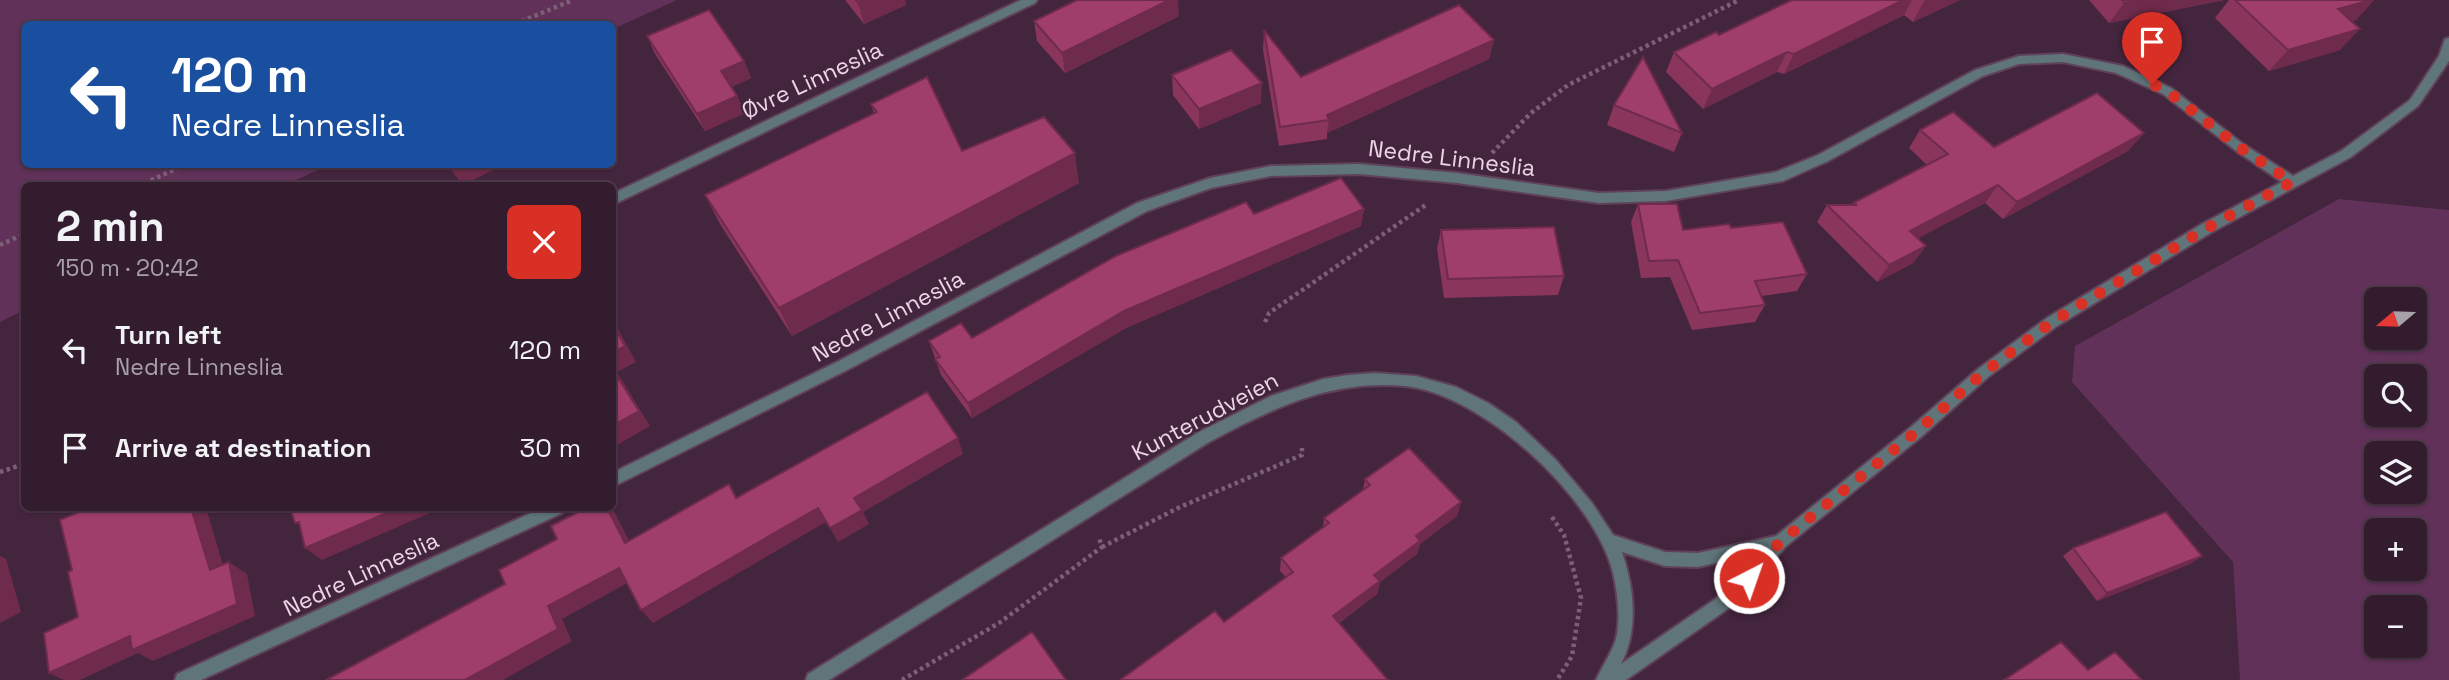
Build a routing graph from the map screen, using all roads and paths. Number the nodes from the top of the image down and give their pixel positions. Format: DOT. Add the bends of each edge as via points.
graph roads {
  1 [pos="573,0"];
  2 [pos="1031,0"];
  3 [pos="1739,0"];
  4 [pos="522,21"];
  5 [pos="2449,41"];
  6 [pos="178,168"];
  7 [pos="1457,178"];
  8 [pos="147,182"];
  9 [pos="2292,182"];
  10 [pos="616,198"];
  11 [pos="21,235"];
  12 [pos="0,244"];
  13 [pos="1265,323"];
  14 [pos="1302,448"];
  15 [pos="21,465"];
  16 [pos="0,472"];
  17 [pos="616,479"];
  18 [pos="1092,506"];
  19 [pos="1545,506"];
  20 [pos="551,511"];
  21 [pos="1609,541"];
  22 [pos="1780,542"];
  23 [pos="1102,547"];
  24 [pos="183,680"];
  25 [pos="814,680"];
  26 [pos="902,680"];
  27 [pos="1557,680"];
  28 [pos="1604,680"];
  29 [pos="1612,680"];
  1 -- 4 [label="path"];
  2 -- 10 [label="street, Øvre Linneslia"];
  3 -- 7 [label="path" via="1568,85"];
  5 -- 9 [label="street" via="2445,57 2414,103 2346,154"];
  6 -- 8 [label="path"];
  7 -- 9 [label="street, Nedre Linneslia" via="1600,198 1666,196 1727,187 1777,177 1823,158 1979,73 2019,60 2063,58 2119,69 2167,91"];
  7 -- 13 [label="path" via="1410,217 1269,313"];
  7 -- 17 [label="street, Nedre Linneslia" via="1359,169 1271,171 1210,183 1142,207"];
  9 -- 22 [label="street" via="2052,322 1983,373"];
  11 -- 12 [label="path"];
  14 -- 23 [label="path" via="1302,456 1180,507"];
  15 -- 16 [label="path"];
  18 -- 21 [label="street, Kunterudveien" via="1204,437 1308,387 1398,380 1453,393 1502,420 1552,465"];
  18 -- 23 [label="path"];
  18 -- 25 [label="street, Kunterudveien"];
  19 -- 27 [label="path" via="1564,536 1581,598 1572,656"];
  20 -- 24 [label="street, Nedre Linneslia"];
  21 -- 22 [label="street" via="1665,559 1698,559"];
  21 -- 28 [label="street, Kunterudveien" via="1621,573 1624,637"];
  22 -- 29 [label="street" via="1733,596"];
  23 -- 26 [label="path" via="999,623"];
}
